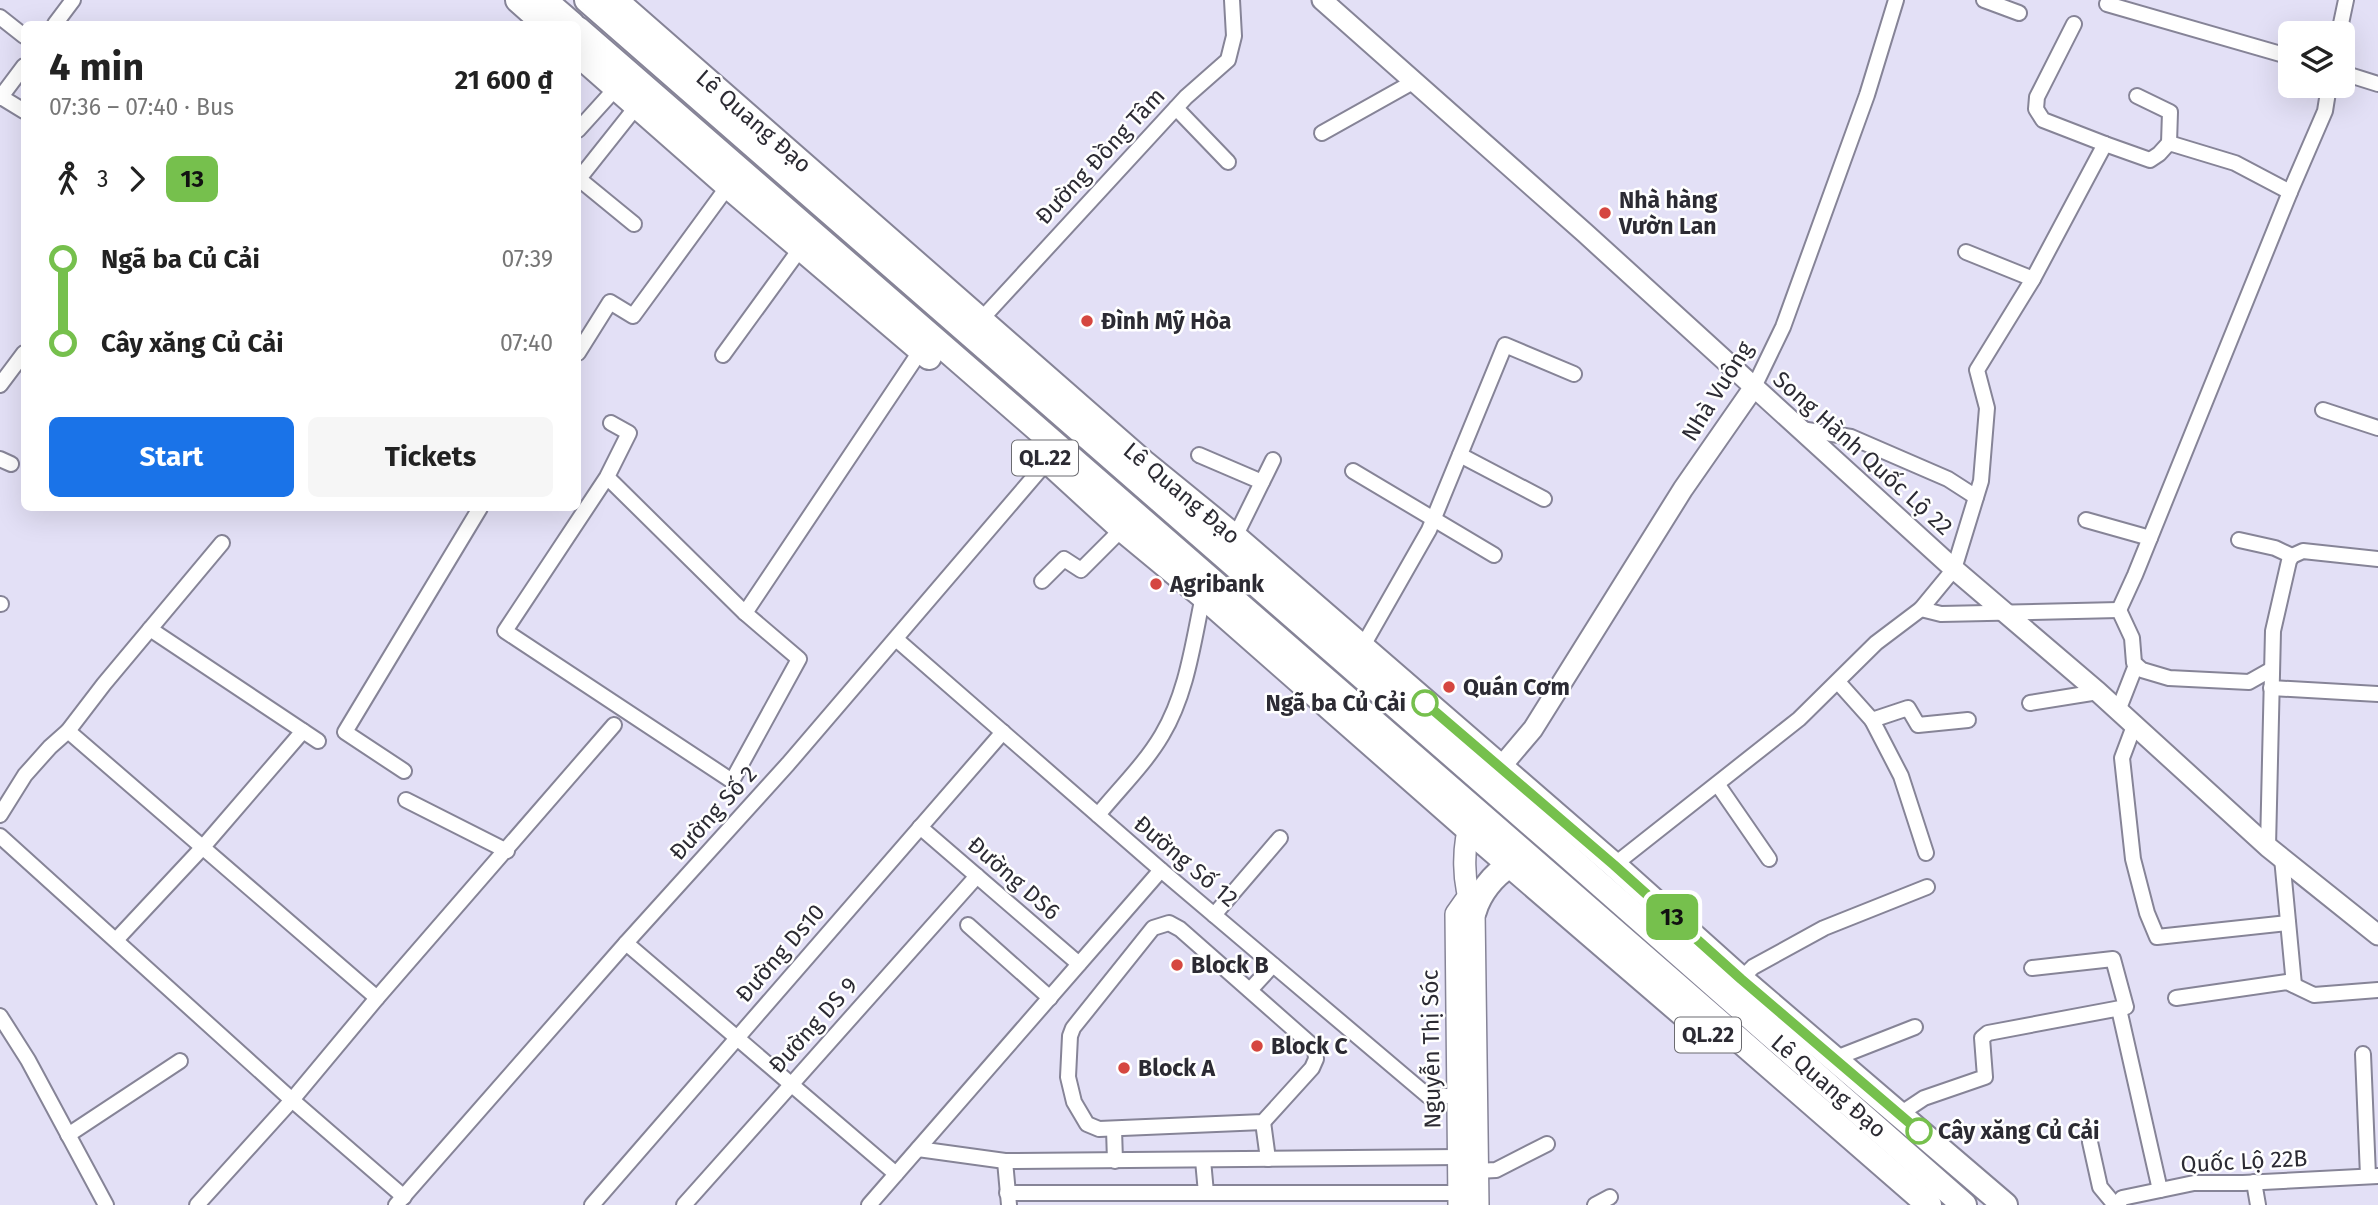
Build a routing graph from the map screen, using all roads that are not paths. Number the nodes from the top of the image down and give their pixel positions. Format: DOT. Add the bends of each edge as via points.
graph roads {
  1 [pos="73,0"];
  2 [pos="587,0"];
  3 [pos="615,0"];
  4 [pos="1232,0"];
  5 [pos="1322,0"];
  6 [pos="1896,0"];
  7 [pos="1984,0"];
  8 [pos="2346,0"];
  9 [pos="2107,4"];
  10 [pos="533,13"];
  11 [pos="2019,13"];
  12 [pos="0,17"];
  13 [pos="57,21"];
  14 [pos="561,21"];
  15 [pos="2342,21"];
  16 [pos="2074,24"];
  17 [pos="581,32"];
  18 [pos="21,34"];
  19 [pos="2278,53"];
  20 [pos="581,57"];
  21 [pos="21,70"];
  22 [pos="2355,77"];
  23 [pos="1413,82"];
  24 [pos="2378,84"];
  25 [pos="616,88"];
  26 [pos="2137,96"];
  27 [pos="0,98"];
  28 [pos="2327,98"];
  29 [pos="636,107"];
  30 [pos="1176,108"];
  31 [pos="21,109"];
  32 [pos="581,127"];
  33 [pos="1322,133"];
  34 [pos="2169,143"];
  35 [pos="2105,144"];
  36 [pos="1228,162"];
  37 [pos="581,175"];
  38 [pos="735,179"];
  39 [pos="581,181"];
  40 [pos="2290,192"];
  41 [pos="634,224"];
  42 [pos="800,248"];
  43 [pos="1966,251"];
  44 [pos="2033,279"];
  45 [pos="976,326"];
  46 [pos="581,348"];
  47 [pos="921,350"];
  48 [pos="723,355"];
  49 [pos="21,357"];
  50 [pos="1574,374"];
  51 [pos="0,385"];
  52 [pos="1754,387"];
  53 [pos="2323,410"];
  54 [pos="611,423"];
  55 [pos="2378,428"];
  56 [pos="1800,429"];
  57 [pos="1053,454"];
  58 [pos="1199,455"];
  59 [pos="1460,455"];
  60 [pos="1273,460"];
  61 [pos="1353,471"];
  62 [pos="607,477"];
  63 [pos="1262,482"];
  64 [pos="1976,497"];
  65 [pos="1544,499"];
  66 [pos="478,511"];
  67 [pos="1433,520"];
  68 [pos="2086,520"];
  69 [pos="1122,529"];
  70 [pos="2150,538"];
  71 [pos="2239,540"];
  72 [pos="222,542"];
  73 [pos="1230,547"];
  74 [pos="1494,555"];
  75 [pos="2292,556"];
  76 [pos="2378,559"];
  77 [pos="1954,569"];
  78 [pos="1042,580"];
  79 [pos="1203,596"];
  80 [pos="1921,609"];
  81 [pos="2119,610"];
  82 [pos="745,613"];
  83 [pos="2008,613"];
  84 [pos="150,629"];
  85 [pos="895,639"];
  86 [pos="1357,658"];
  87 [pos="2136,665"];
  88 [pos="2272,669"];
  89 [pos="1838,682"];
  90 [pos="2271,688"];
  91 [pos="2098,692"];
  92 [pos="2378,694"];
  93 [pos="2030,703"];
  94 [pos="2118,711"];
  95 [pos="1872,720"];
  96 [pos="1968,720"];
  97 [pos="614,725"];
  98 [pos="2134,726"];
  99 [pos="68,731"];
  100 [pos="303,731"];
  101 [pos="1003,732"];
  102 [pos="317,741"];
  103 [pos="404,771"];
  104 [pos="1493,778"];
  105 [pos="1718,785"];
  106 [pos="405,800"];
  107 [pos="0,815"];
  108 [pos="1098,815"];
  109 [pos="1471,820"];
  110 [pos="920,827"];
  111 [pos="0,836"];
  112 [pos="1280,838"];
  113 [pos="203,847"];
  114 [pos="507,851"];
  115 [pos="1926,853"];
  116 [pos="2275,853"];
  117 [pos="1769,859"];
  118 [pos="1521,862"];
  119 [pos="1614,865"];
  120 [pos="1161,870"];
  121 [pos="977,876"];
  122 [pos="1927,887"];
  123 [pos="1471,904"];
  124 [pos="1214,915"];
  125 [pos="2288,923"];
  126 [pos="968,925"];
  127 [pos="2378,935"];
  128 [pos="116,940"];
  129 [pos="626,943"];
  130 [pos="1079,964"];
  131 [pos="1273,965"];
  132 [pos="2032,968"];
  133 [pos="1741,979"];
  134 [pos="2294,985"];
  135 [pos="1250,990"];
  136 [pos="2378,990"];
  137 [pos="377,998"];
  138 [pos="1050,998"];
  139 [pos="2176,998"];
  140 [pos="2123,1008"];
  141 [pos="0,1016"];
  142 [pos="1915,1027"];
  143 [pos="736,1038"];
  144 [pos="2363,1054"];
  145 [pos="1836,1058"];
  146 [pos="180,1061"];
  147 [pos="790,1084"];
  148 [pos="1457,1096"];
  149 [pos="292,1100"];
  150 [pos="1900,1114"];
  151 [pos="1264,1122"];
  152 [pos="1114,1129"];
  153 [pos="68,1135"];
  154 [pos="2090,1142"];
  155 [pos="1547,1144"];
  156 [pos="918,1149"];
  157 [pos="1458,1157"];
  158 [pos="1268,1159"];
  159 [pos="1203,1160"];
  160 [pos="1005,1161"];
  161 [pos="1115,1161"];
  162 [pos="1477,1171"];
  163 [pos="896,1174"];
  164 [pos="2373,1176"];
  165 [pos="2254,1182"];
  166 [pos="2160,1190"];
  167 [pos="1206,1193"];
  168 [pos="1610,1197"];
  169 [pos="1008,1199"];
  170 [pos="1459,1199"];
  171 [pos="400,1201"];
  172 [pos="106,1205"];
  173 [pos="197,1205"];
  174 [pos="592,1205"];
  175 [pos="684,1205"];
  176 [pos="869,1205"];
  177 [pos="1478,1205"];
  178 [pos="1595,1205"];
  179 [pos="1905,1205"];
  180 [pos="1929,1205"];
  181 [pos="1964,1205"];
  182 [pos="2005,1205"];
  183 [pos="2117,1205"];
  184 [pos="2258,1205"];
  1 -- 13 [label="street"];
  2 -- 45 [label="highway, Lê Quang Đạo / QL.22"];
  3 -- 45 [label="highway, Lê Quang Đạo / QL.22"];
  4 -- 30 [label="street, Đường Đồng Tâm" via="1234,36 1228,60"];
  5 -- 23 [label="street, Song Hành Quốc Lộ 22"];
  6 -- 52 [label="street, Nhà Vuông" via="1867,95 1783,327"];
  7 -- 11 [label="street"];
  8 -- 15 [label="street"];
  9 -- 19 [label="street"];
  10 -- 14 [label="highway"];
  12 -- 18 [label="street"];
  16 -- 35 [label="street" via="2036,109 2043,120"];
  17 -- 38 [label="highway, Lê Quang Đạo / QL.22"];
  20 -- 25 [label="highway, Lê Quang Đạo / QL.22"];
  21 -- 27 [label="street"];
  22 -- 24 [label="street"];
  23 -- 33 [label="street"];
  23 -- 52 [label="street, Song Hành Quốc Lộ 22"];
  25 -- 29 [label="highway, Lê Quang Đạo / QL.22"];
  25 -- 32 [label="street"];
  26 -- 34 [label="street" via="2170,112"];
  27 -- 31 [label="street"];
  28 -- 40 [label="street"];
  29 -- 37 [label="street"];
  29 -- 38 [label="highway, Lê Quang Đạo / QL.22"];
  30 -- 36 [label="street"];
  30 -- 45 [label="street, Đường Đồng Tâm"];
  34 -- 35 [label="street" via="2150,160"];
  34 -- 40 [label="street" via="2235,163"];
  35 -- 44 [label="street"];
  38 -- 42 [label="highway, Lê Quang Đạo / QL.22"];
  38 -- 46 [label="street" via="633,316 610,302"];
  38 -- 57 [label="highway, Lê Quang Đạo / QL.22"];
  39 -- 41 [label="street"];
  40 -- 70 [label="street"];
  42 -- 47 [label="highway, Lê Quang Đạo / QL.22"];
  42 -- 48 [label="street"];
  43 -- 44 [label="street"];
  44 -- 64 [label="street" via="1977,370 1987,408"];
  45 -- 73 [label="highway, Lê Quang Đạo / QL.22"];
  47 -- 57 [label="highway, Lê Quang Đạo / QL.22"];
  47 -- 82 [label="street"];
  49 -- 51 [label="street"];
  50 -- 59 [label="street" via="1505,345"];
  52 -- 56 [label="street, Song Hành Quốc Lộ 22"];
  52 -- 104 [label="street, Nhà Vuông" via="1676,500 1533,729"];
  53 -- 55 [label="street"];
  54 -- 62 [label="street" via="629,433"];
  56 -- 64 [label="street" via="1851,437 1948,479"];
  56 -- 77 [label="street, Song Hành Quốc Lộ 22"];
  57 -- 69 [label="highway, Lê Quang Đạo / QL.22"];
  57 -- 85 [label="street, Đường Số 2"];
  57 -- 109 [label="highway, Lê Quang Đạo / QL.22"];
  58 -- 63 [label="street"];
  59 -- 65 [label="street"];
  59 -- 67 [label="street"];
  60 -- 63 [label="street"];
  61 -- 67 [label="street"];
  62 -- 82 [label="street"];
  62 -- 82 [label="street" via="505,631 732,780 799,659"];
  63 -- 73 [label="street"];
  64 -- 77 [label="street"];
  66 -- 103 [label="street" via="345,732"];
  67 -- 74 [label="street"];
  67 -- 86 [label="street"];
  68 -- 70 [label="street"];
  69 -- 78 [label="street" via="1081,570 1064,559"];
  69 -- 79 [label="highway, Lê Quang Đạo / QL.22"];
  70 -- 81 [label="street"];
  71 -- 75 [label="street"];
  72 -- 84 [label="street"];
  73 -- 86 [label="highway, Lê Quang Đạo / QL.22"];
  75 -- 76 [label="street" via="2303,551"];
  75 -- 88 [label="street" via="2273,631"];
  77 -- 80 [label="street"];
  77 -- 83 [label="street, Song Hành Quốc Lộ 22"];
  79 -- 108 [label="street" via="1186,675 1162,735"];
  79 -- 109 [label="highway, Lê Quang Đạo / QL.22"];
  80 -- 83 [label="street" via="1941,614"];
  80 -- 89 [label="street" via="1876,643"];
  81 -- 83 [label="street"];
  81 -- 87 [label="street" via="2132,638"];
  83 -- 91 [label="street, Song Hành Quốc Lộ 22"];
  84 -- 99 [label="street"];
  84 -- 100 [label="street"];
  85 -- 101 [label="street, Đường Số 12"];
  85 -- 129 [label="street, Đường Số 2"];
  86 -- 104 [label="highway, Lê Quang Đạo / QL.22"];
  87 -- 88 [label="street" via="2169,678 2249,682"];
  87 -- 94 [label="street"];
  88 -- 90 [label="street"];
  89 -- 95 [label="street"];
  89 -- 105 [label="street"];
  90 -- 92 [label="street"];
  90 -- 116 [label="street"];
  91 -- 93 [label="street"];
  91 -- 94 [label="street, Song Hành Quốc Lộ 22"];
  94 -- 98 [label="street, Song Hành Quốc Lộ 22"];
  95 -- 96 [label="street" via="1908,708 1918,725"];
  95 -- 115 [label="street" via="1900,776"];
  97 -- 114 [label="street"];
  98 -- 116 [label="street, Song Hành Quốc Lộ 22"];
  98 -- 125 [label="street" via="2122,758 2126,796 2133,859 2157,937"];
  99 -- 107 [label="street" via="25,775"];
  99 -- 113 [label="street"];
  100 -- 102 [label="street"];
  100 -- 113 [label="street"];
  101 -- 108 [label="street, Đường Số 12"];
  101 -- 110 [label="street, Đường Ds10"];
  104 -- 109 [label="main road, Nguyễn Thị Sóc"];
  104 -- 119 [label="highway, Lê Quang Đạo / QL.22"];
  104 -- 181 [label="highway, Lê Quang Đạo / QL.22" via="1561,850"];
  105 -- 117 [label="street"];
  105 -- 119 [label="street"];
  106 -- 114 [label="street"];
  108 -- 120 [label="street, Đường Số 12"];
  109 -- 118 [label="highway, Lê Quang Đạo / QL.22"];
  109 -- 123 [label="main road, Nguyễn Thị Sóc" via="1465,872"];
  110 -- 121 [label="street, Đường DS6"];
  110 -- 143 [label="street, Đường Ds10"];
  111 -- 128 [label="street"];
  112 -- 124 [label="street"];
  113 -- 128 [label="street"];
  113 -- 137 [label="street"];
  114 -- 137 [label="street"];
  116 -- 125 [label="street"];
  116 -- 127 [label="street, Song Hành Quốc Lộ 22"];
  118 -- 123 [label="highway"];
  118 -- 179 [label="highway, Lê Quang Đạo / QL.22"];
  118 -- 180 [label="highway, Lê Quang Đạo / QL.22"];
  119 -- 133 [label="highway, Lê Quang Đạo / QL.22"];
  120 -- 124 [label="street, Đường Số 12"];
  120 -- 130 [label="street"];
  121 -- 130 [label="street, Đường DS6"];
  121 -- 147 [label="street, Đường DS 9"];
  122 -- 133 [label="street" via="1824,928 1753,967"];
  123 -- 148 [label="main road, Nguyễn Thị Sóc" via="1455,914"];
  123 -- 162 [label="main road, Nguyễn Thị Sóc"];
  124 -- 131 [label="street, Đường Số 12"];
  125 -- 134 [label="street"];
  126 -- 138 [label="street"];
  128 -- 149 [label="street"];
  129 -- 143 [label="street"];
  129 -- 171 [label="street, Đường Số 2"];
  130 -- 138 [label="street"];
  131 -- 135 [label="street"];
  131 -- 148 [label="street, Đường Số 12" via="1428,1096"];
  132 -- 140 [label="street" via="2113,959"];
  133 -- 145 [label="highway, Lê Quang Đạo / QL.22"];
  134 -- 136 [label="street" via="2314,995"];
  134 -- 139 [label="street" via="2287,982"];
  135 -- 151 [label="street" via="1313,1044 1316,1052 1312,1068"];
  135 -- 152 [label="street" via="1175,925 1153,928 1070,1036 1068,1077 1077,1111 1087,1124"];
  137 -- 149 [label="street"];
  138 -- 156 [label="street"];
  140 -- 150 [label="street" via="1988,1033 1982,1038 1985,1077 1924,1098"];
  140 -- 166 [label="street"];
  141 -- 153 [label="street"];
  142 -- 145 [label="street"];
  143 -- 147 [label="street"];
  143 -- 174 [label="street, Đường Ds10"];
  144 -- 164 [label="street"];
  145 -- 150 [label="highway, Lê Quang Đạo / QL.22"];
  146 -- 153 [label="street"];
  147 -- 163 [label="street"];
  147 -- 175 [label="street, Đường DS 9"];
  148 -- 157 [label="main road, Nguyễn Thị Sóc"];
  149 -- 171 [label="street"];
  149 -- 173 [label="street"];
  150 -- 182 [label="highway, Lê Quang Đạo / QL.22"];
  151 -- 152 [label="street"];
  151 -- 158 [label="street"];
  152 -- 161 [label="street"];
  153 -- 172 [label="street"];
  154 -- 183 [label="street" via="2100,1187"];
  155 -- 162 [label="street" via="1496,1170"];
  156 -- 160 [label="street"];
  156 -- 163 [label="street"];
  157 -- 158 [label="street"];
  157 -- 170 [label="main road, Nguyễn Thị Sóc"];
  158 -- 159 [label="street"];
  159 -- 161 [label="street"];
  159 -- 167 [label="street"];
  160 -- 161 [label="street"];
  160 -- 169 [label="street"];
  162 -- 177 [label="main road, Nguyễn Thị Sóc"];
  163 -- 176 [label="street"];
  164 -- 165 [label="street, Quốc Lộ 22B"];
  165 -- 166 [label="street, Quốc Lộ 22B" via="2194,1183"];
  165 -- 184 [label="street"];
  166 -- 183 [label="street, Quốc Lộ 22B" via="2122,1198"];
  167 -- 169 [label="street"];
  167 -- 170 [label="street"];
  168 -- 178 [label="street"];
}
